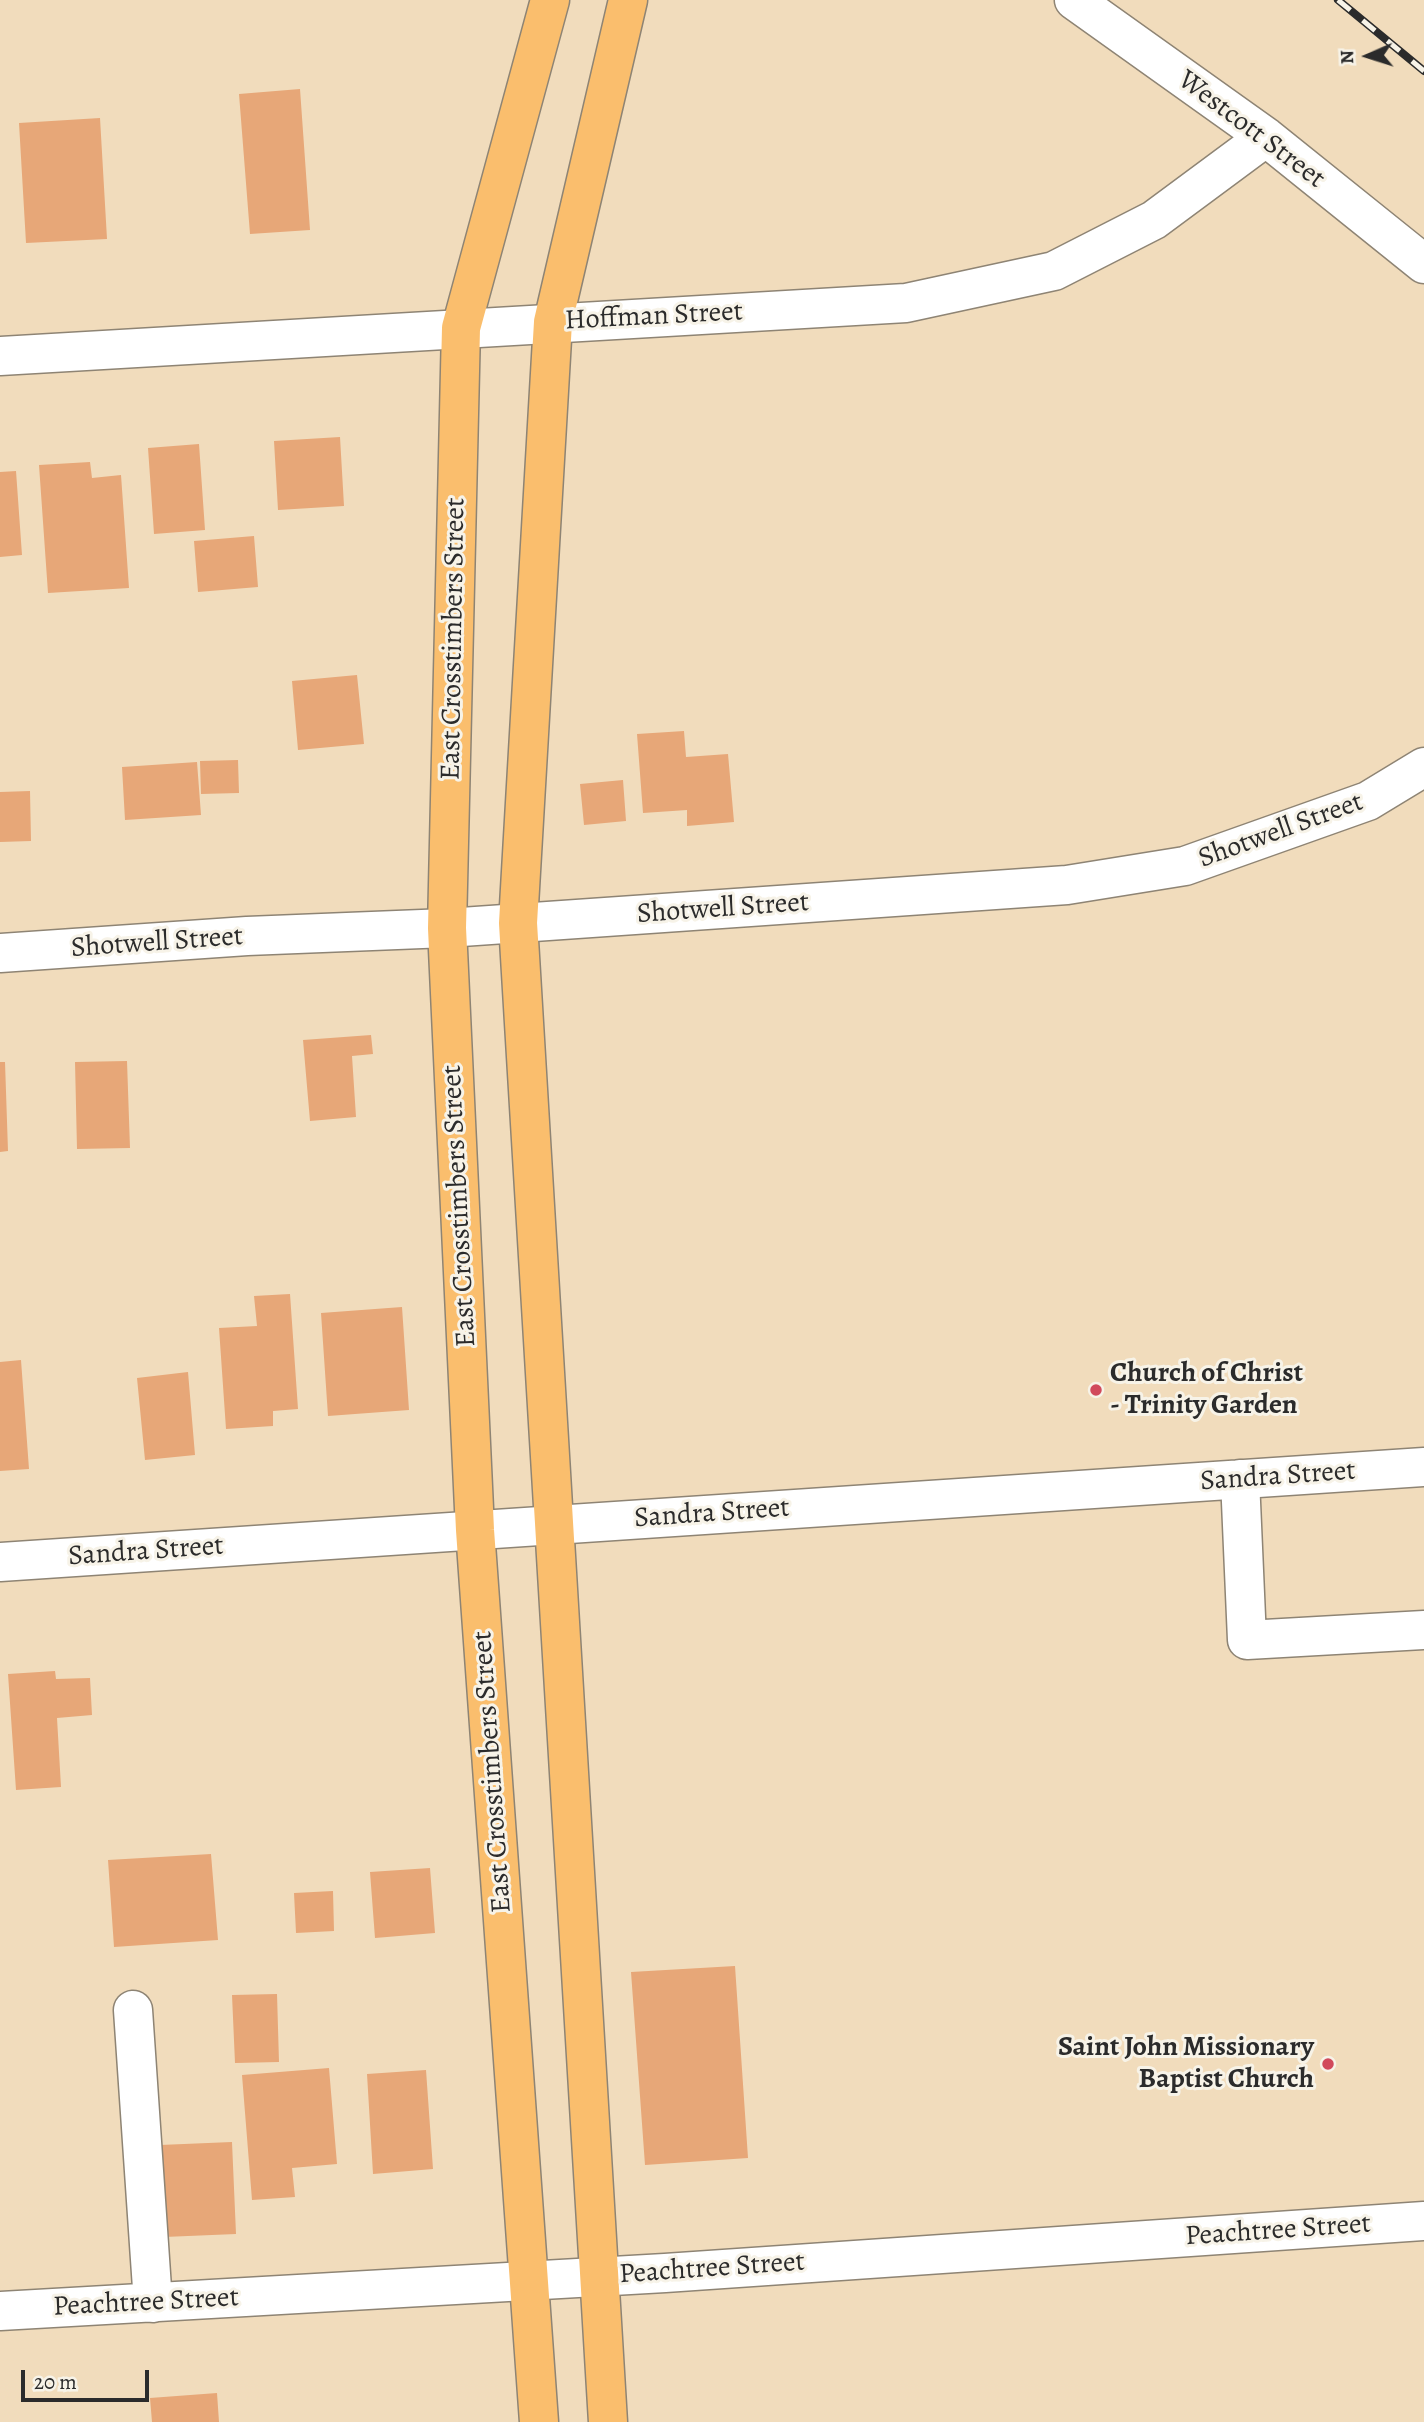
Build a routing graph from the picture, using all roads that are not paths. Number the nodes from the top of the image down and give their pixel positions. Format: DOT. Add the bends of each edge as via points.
graph roads {
  1 [pos="551,0"];
  2 [pos="628,0"];
  3 [pos="1074,0"];
  4 [pos="1266,137"];
  5 [pos="1424,264"];
  6 [pos="553,322"];
  7 [pos="461,328"];
  8 [pos="0,356"];
  9 [pos="1424,767"];
  10 [pos="518,923"];
  11 [pos="447,928"];
  12 [pos="0,953"];
  13 [pos="1424,1467"];
  14 [pos="1240,1479"];
  15 [pos="554,1525"];
  16 [pos="475,1530"];
  17 [pos="0,1562"];
  18 [pos="1424,1630"];
  19 [pos="133,2010"];
  20 [pos="1424,2221"];
  21 [pos="599,2277"];
  22 [pos="530,2281"];
  23 [pos="153,2302"];
  24 [pos="0,2311"];
  25 [pos="539,2422"];
  26 [pos="608,2422"];
  1 -- 7 [label="main road, East Crosstimbers Street"];
  2 -- 6 [label="main road"];
  3 -- 4 [label="street, Westcott Street"];
  4 -- 5 [label="street, Westcott Street"];
  4 -- 6 [label="street, Hoffman Street" via="1154,220 1054,271 906,303"];
  6 -- 7 [label="street, Hoffman Street"];
  6 -- 10 [label="main road"];
  7 -- 8 [label="street, Hoffman Street"];
  7 -- 11 [label="main road, East Crosstimbers Street"];
  9 -- 10 [label="street, Shotwell Street" via="1368,801 1185,866 1067,885"];
  10 -- 11 [label="street, Shotwell Street"];
  10 -- 15 [label="main road"];
  11 -- 12 [label="street, Shotwell Street"];
  11 -- 16 [label="main road, East Crosstimbers Street"];
  13 -- 14 [label="street, Sandra Street"];
  14 -- 15 [label="street, Sandra Street"];
  14 -- 18 [label="street" via="1247,1640"];
  15 -- 16 [label="street, Sandra Street"];
  15 -- 21 [label="main road"];
  16 -- 17 [label="street, Sandra Street"];
  16 -- 22 [label="main road, East Crosstimbers Street"];
  19 -- 23 [label="street"];
  20 -- 21 [label="street, Peachtree Street"];
  21 -- 22 [label="street, Peachtree Street"];
  21 -- 26 [label="main road"];
  22 -- 23 [label="street, Peachtree Street"];
  22 -- 25 [label="main road, East Crosstimbers Street"];
  23 -- 24 [label="street, Peachtree Street"];
}
